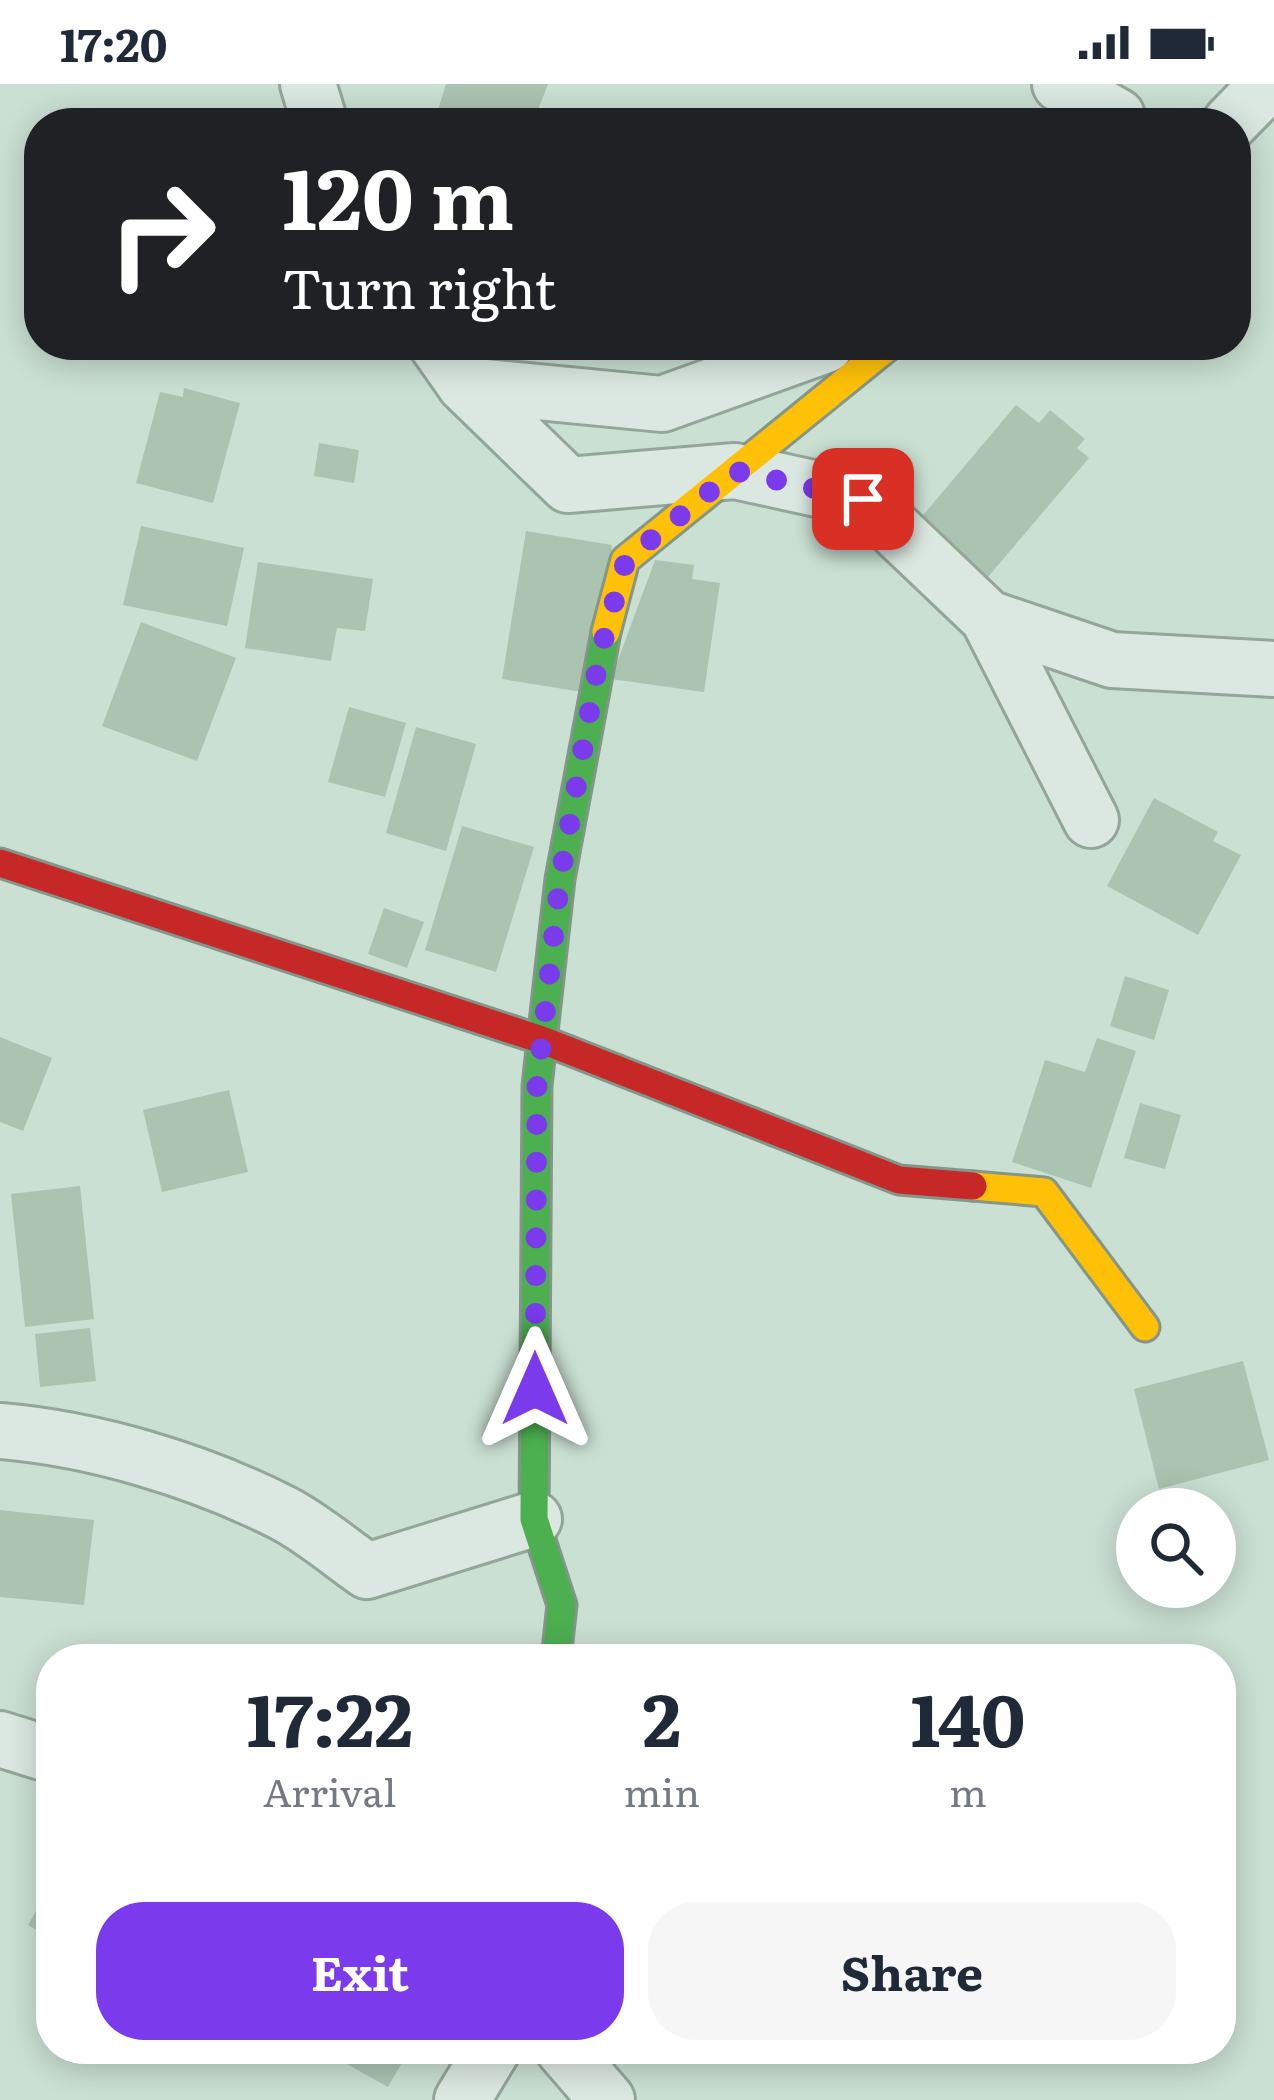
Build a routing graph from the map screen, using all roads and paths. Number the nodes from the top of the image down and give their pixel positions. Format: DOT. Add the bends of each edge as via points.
graph roads {
  1 [pos="1060,84"];
  2 [pos="1268,84"];
  3 [pos="1102,108"];
  4 [pos="1245,108"];
  5 [pos="784,360"];
  6 [pos="872,360"];
  7 [pos="451,365"];
  8 [pos="735,471"];
  9 [pos="988,618"];
  10 [pos="1274,669"];
  11 [pos="1091,820"];
  12 [pos="0,863"];
  13 [pos="542,1040"];
  14 [pos="1145,1327"];
  15 [pos="0,1431"];
  16 [pos="534,1520"];
  17 [pos="558,1644"];
  18 [pos="0,1739"];
  19 [pos="36,1750"];
  20 [pos="484,2064"];
  21 [pos="576,2064"];
  22 [pos="462,2100"];
  23 [pos="607,2100"];
  1 -- 3 [label="street"];
  2 -- 4 [label="street"];
  5 -- 7 [label="street" via="662,404"];
  6 -- 8 [label="street"];
  7 -- 8 [label="street" via="568,484"];
  8 -- 9 [label="street" via="863,499"];
  8 -- 13 [label="street" via="626,560 572,811"];
  9 -- 10 [label="street" via="1112,660"];
  9 -- 11 [label="street"];
  12 -- 13 [label="street"];
  13 -- 14 [label="street" via="899,1180 1044,1192"];
  13 -- 16 [label="street"];
  15 -- 16 [label="street" via="48,1435 171,1468 285,1514 367,1571"];
  16 -- 17 [label="street" via="562,1605"];
  18 -- 19 [label="street"];
  20 -- 22 [label="street"];
  21 -- 23 [label="street"];
}
